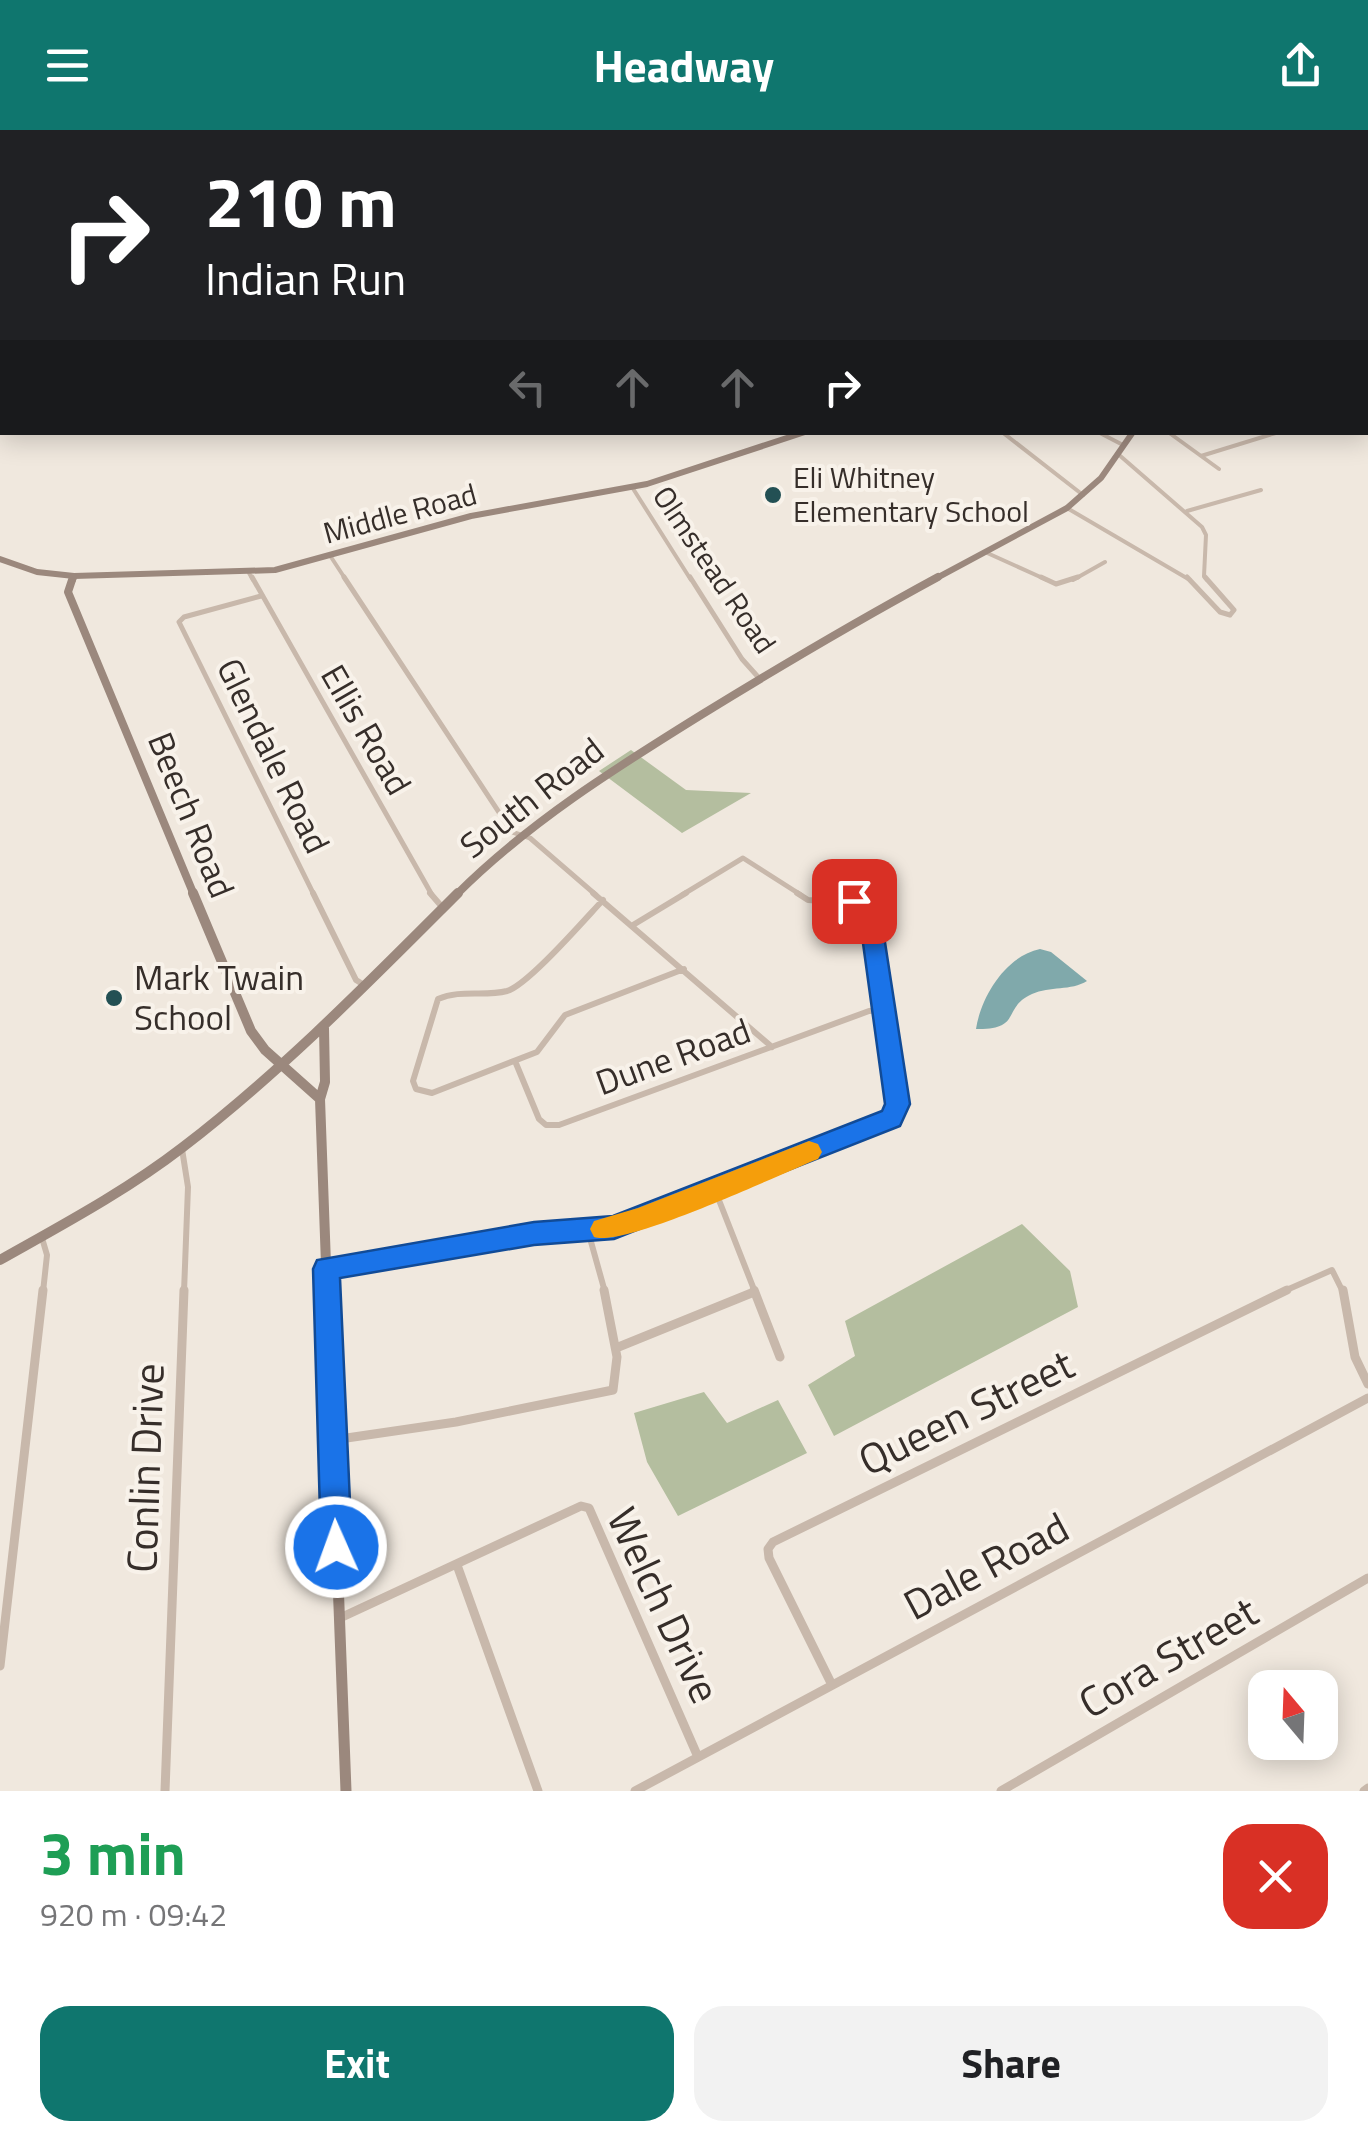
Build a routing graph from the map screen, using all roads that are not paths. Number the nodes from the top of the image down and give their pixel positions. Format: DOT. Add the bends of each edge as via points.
graph roads {
  1 [pos="796,435"];
  2 [pos="1006,435"];
  3 [pos="1104,435"];
  4 [pos="1131,435"];
  5 [pos="1172,435"];
  6 [pos="1269,435"];
  7 [pos="1124,445"];
  8 [pos="1118,454"];
  9 [pos="1201,456"];
  10 [pos="1219,470"];
  11 [pos="632,487"];
  12 [pos="1261,490"];
  13 [pos="1083,495"];
  14 [pos="1067,508"];
  15 [pos="1186,511"];
  16 [pos="985,552"];
  17 [pos="330,557"];
  18 [pos="0,559"];
  19 [pos="1106,562"];
  20 [pos="249,574"];
  21 [pos="74,576"];
  22 [pos="1204,576"];
  23 [pos="1188,578"];
  24 [pos="261,596"];
  25 [pos="760,678"];
  26 [pos="521,834"];
  27 [pos="603,900"];
  28 [pos="443,908"];
  29 [pos="634,924"];
  30 [pos="684,969"];
  31 [pos="364,985"];
  32 [pos="884,1010"];
  33 [pos="324,1027"];
  34 [pos="772,1046"];
  35 [pos="514,1062"];
  36 [pos="282,1065"];
  37 [pos="320,1099"];
  38 [pos="182,1148"];
  39 [pos="715,1190"];
  40 [pos="588,1231"];
  41 [pos="42,1238"];
  42 [pos="0,1260"];
  43 [pos="326,1269"];
  44 [pos="754,1292"];
  45 [pos="616,1348"];
  46 [pos="780,1358"];
  47 [pos="1368,1384"];
  48 [pos="1368,1398"];
  49 [pos="332,1440"];
  50 [pos="457,1566"];
  51 [pos="1368,1578"];
  52 [pos="339,1618"];
  53 [pos="0,1666"];
  54 [pos="832,1686"];
  55 [pos="698,1757"];
  56 [pos="165,1791"];
  57 [pos="346,1791"];
  58 [pos="538,1791"];
  59 [pos="635,1791"];
  60 [pos="1002,1791"];
  1 -- 11 [label="main road, Middle Road"];
  2 -- 13 [label="street"];
  3 -- 7 [label="street"];
  4 -- 7 [label="main road, South Road"];
  5 -- 9 [label="street"];
  6 -- 9 [label="street"];
  7 -- 8 [label="main road, South Road"];
  8 -- 13 [label="main road, South Road"];
  8 -- 15 [label="street"];
  9 -- 10 [label="street"];
  11 -- 17 [label="main road, Middle Road" via="471,516"];
  11 -- 25 [label="street, Olmstead Road"];
  12 -- 15 [label="street"];
  13 -- 14 [label="main road, South Road"];
  14 -- 16 [label="main road, South Road"];
  14 -- 23 [label="street"];
  15 -- 22 [label="street" via="1206,536"];
  16 -- 19 [label="street" via="1056,584"];
  16 -- 25 [label="main road, South Road"];
  17 -- 20 [label="main road, Middle Road"];
  17 -- 26 [label="street" via="480,788 512,832"];
  18 -- 21 [label="main road, Middle Road"];
  20 -- 21 [label="main road, Middle Road"];
  20 -- 24 [label="street, Ellis Road"];
  21 -- 36 [label="main road, Beech Road" via="68,592 251,1031"];
  22 -- 23 [label="street"];
  22 -- 23 [label="street" via="1234,610 1230,614"];
  24 -- 28 [label="street, Ellis Road"];
  24 -- 31 [label="street, Glendale Road" via="179,622 347,963"];
  25 -- 26 [label="main road, South Road" via="628,756"];
  26 -- 27 [label="street"];
  26 -- 28 [label="main road, South Road"];
  27 -- 29 [label="street"];
  27 -- 35 [label="street" via="516,987 438,999 413,1081 416,1089 432,1093"];
  28 -- 31 [label="main road, South Road"];
  29 -- 30 [label="street"];
  29 -- 32 [label="street" via="736,861 750,859 808,900 864,904"];
  30 -- 34 [label="street"];
  30 -- 35 [label="street" via="565,1014 536,1052"];
  31 -- 33 [label="main road, South Road"];
  32 -- 34 [label="street, Dune Road"];
  32 -- 39 [label="street" via="896,1113"];
  33 -- 36 [label="main road, South Road"];
  33 -- 37 [label="main road" via="326,1082"];
  34 -- 35 [label="street, Dune Road" via="559,1125 540,1119"];
  36 -- 37 [label="main road, Beech Road"];
  36 -- 38 [label="main road, South Road"];
  37 -- 43 [label="main road"];
  38 -- 41 [label="main road, South Road"];
  38 -- 56 [label="street, Conlin Drive" via="188,1187"];
  39 -- 40 [label="street"];
  39 -- 44 [label="street"];
  40 -- 43 [label="street" via="534,1233"];
  40 -- 45 [label="street"];
  41 -- 42 [label="main road, South Road"];
  41 -- 53 [label="street" via="46,1255"];
  43 -- 49 [label="main road"];
  44 -- 45 [label="street"];
  44 -- 46 [label="street"];
  45 -- 49 [label="street" via="614,1390"];
  47 -- 54 [label="street, Queen Street" via="1354,1358 1345,1294 1332,1270 773,1542 769,1558"];
  48 -- 54 [label="street, Dale Road"];
  49 -- 52 [label="main road"];
  50 -- 52 [label="street, Welch Drive"];
  50 -- 55 [label="street, Welch Drive" via="581,1506 589,1508"];
  50 -- 58 [label="street"];
  51 -- 60 [label="street, Cora Street"];
  52 -- 57 [label="main road"];
  54 -- 55 [label="street, Dale Road"];
  55 -- 59 [label="street, Dale Road"];
}
